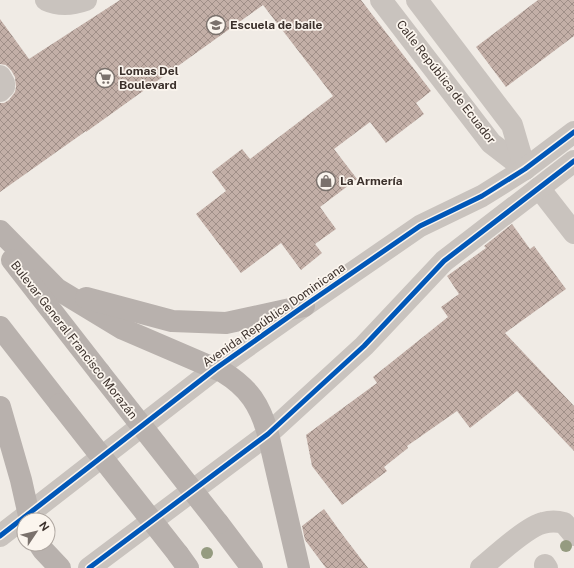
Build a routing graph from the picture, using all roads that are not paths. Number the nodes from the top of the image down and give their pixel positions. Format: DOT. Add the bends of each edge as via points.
graph roads {
  1 [pos="46,0"];
  2 [pos="86,0"];
  3 [pos="381,0"];
  4 [pos="417,0"];
  5 [pos="0,76"];
  6 [pos="0,91"];
  7 [pos="574,132"];
  8 [pos="574,161"];
  9 [pos="525,169"];
  10 [pos="539,188"];
  11 [pos="0,231"];
  12 [pos="574,233"];
  13 [pos="0,245"];
  14 [pos="57,289"];
  15 [pos="304,306"];
  16 [pos="0,327"];
  17 [pos="215,369"];
  18 [pos="0,408"];
  19 [pos="268,434"];
  20 [pos="28,512"];
  21 [pos="35,512"];
  22 [pos="16,526"];
  23 [pos="574,535"];
  24 [pos="0,536"];
  25 [pos="45,552"];
  26 [pos="183,561"];
  27 [pos="60,568"];
  28 [pos="89,568"];
  29 [pos="252,568"];
  30 [pos="299,568"];
  31 [pos="481,568"];
  1 -- 2 [label="street" via="66,5"];
  3 -- 9 [label="street, Calle República de Ecuador" via="491,143"];
  4 -- 9 [label="street, Calle República de Ecuador" via="512,125"];
  5 -- 6 [label="street" via="4,87"];
  7 -- 9 [label="street, Avenida República Dominicana"];
  8 -- 10 [label="street"];
  9 -- 15 [label="street, Avenida República Dominicana" via="482,196 420,226"];
  10 -- 12 [label="street"];
  10 -- 19 [label="street" via="444,261 364,346"];
  11 -- 14 [label="main road"];
  13 -- 29 [label="main road, Bulevar General Francisco Morazán, bridge"];
  14 -- 15 [label="main road" via="172,321 226,323"];
  14 -- 17 [label="main road" via="123,330"];
  15 -- 17 [label="street, Avenida República Dominicana"];
  16 -- 26 [label="main road, bridge"];
  17 -- 19 [label="main road" via="233,378 251,395 262,415"];
  17 -- 21 [label="street, Avenida República Dominicana"];
  18 -- 20 [label="main road"];
  19 -- 28 [label="street"];
  19 -- 30 [label="main road"];
  22 -- 24 [label="street, Avenida República Dominicana"];
  23 -- 31 [label="street" via="564,522 542,523 531,528"];
  25 -- 27 [label="main road"];
}
